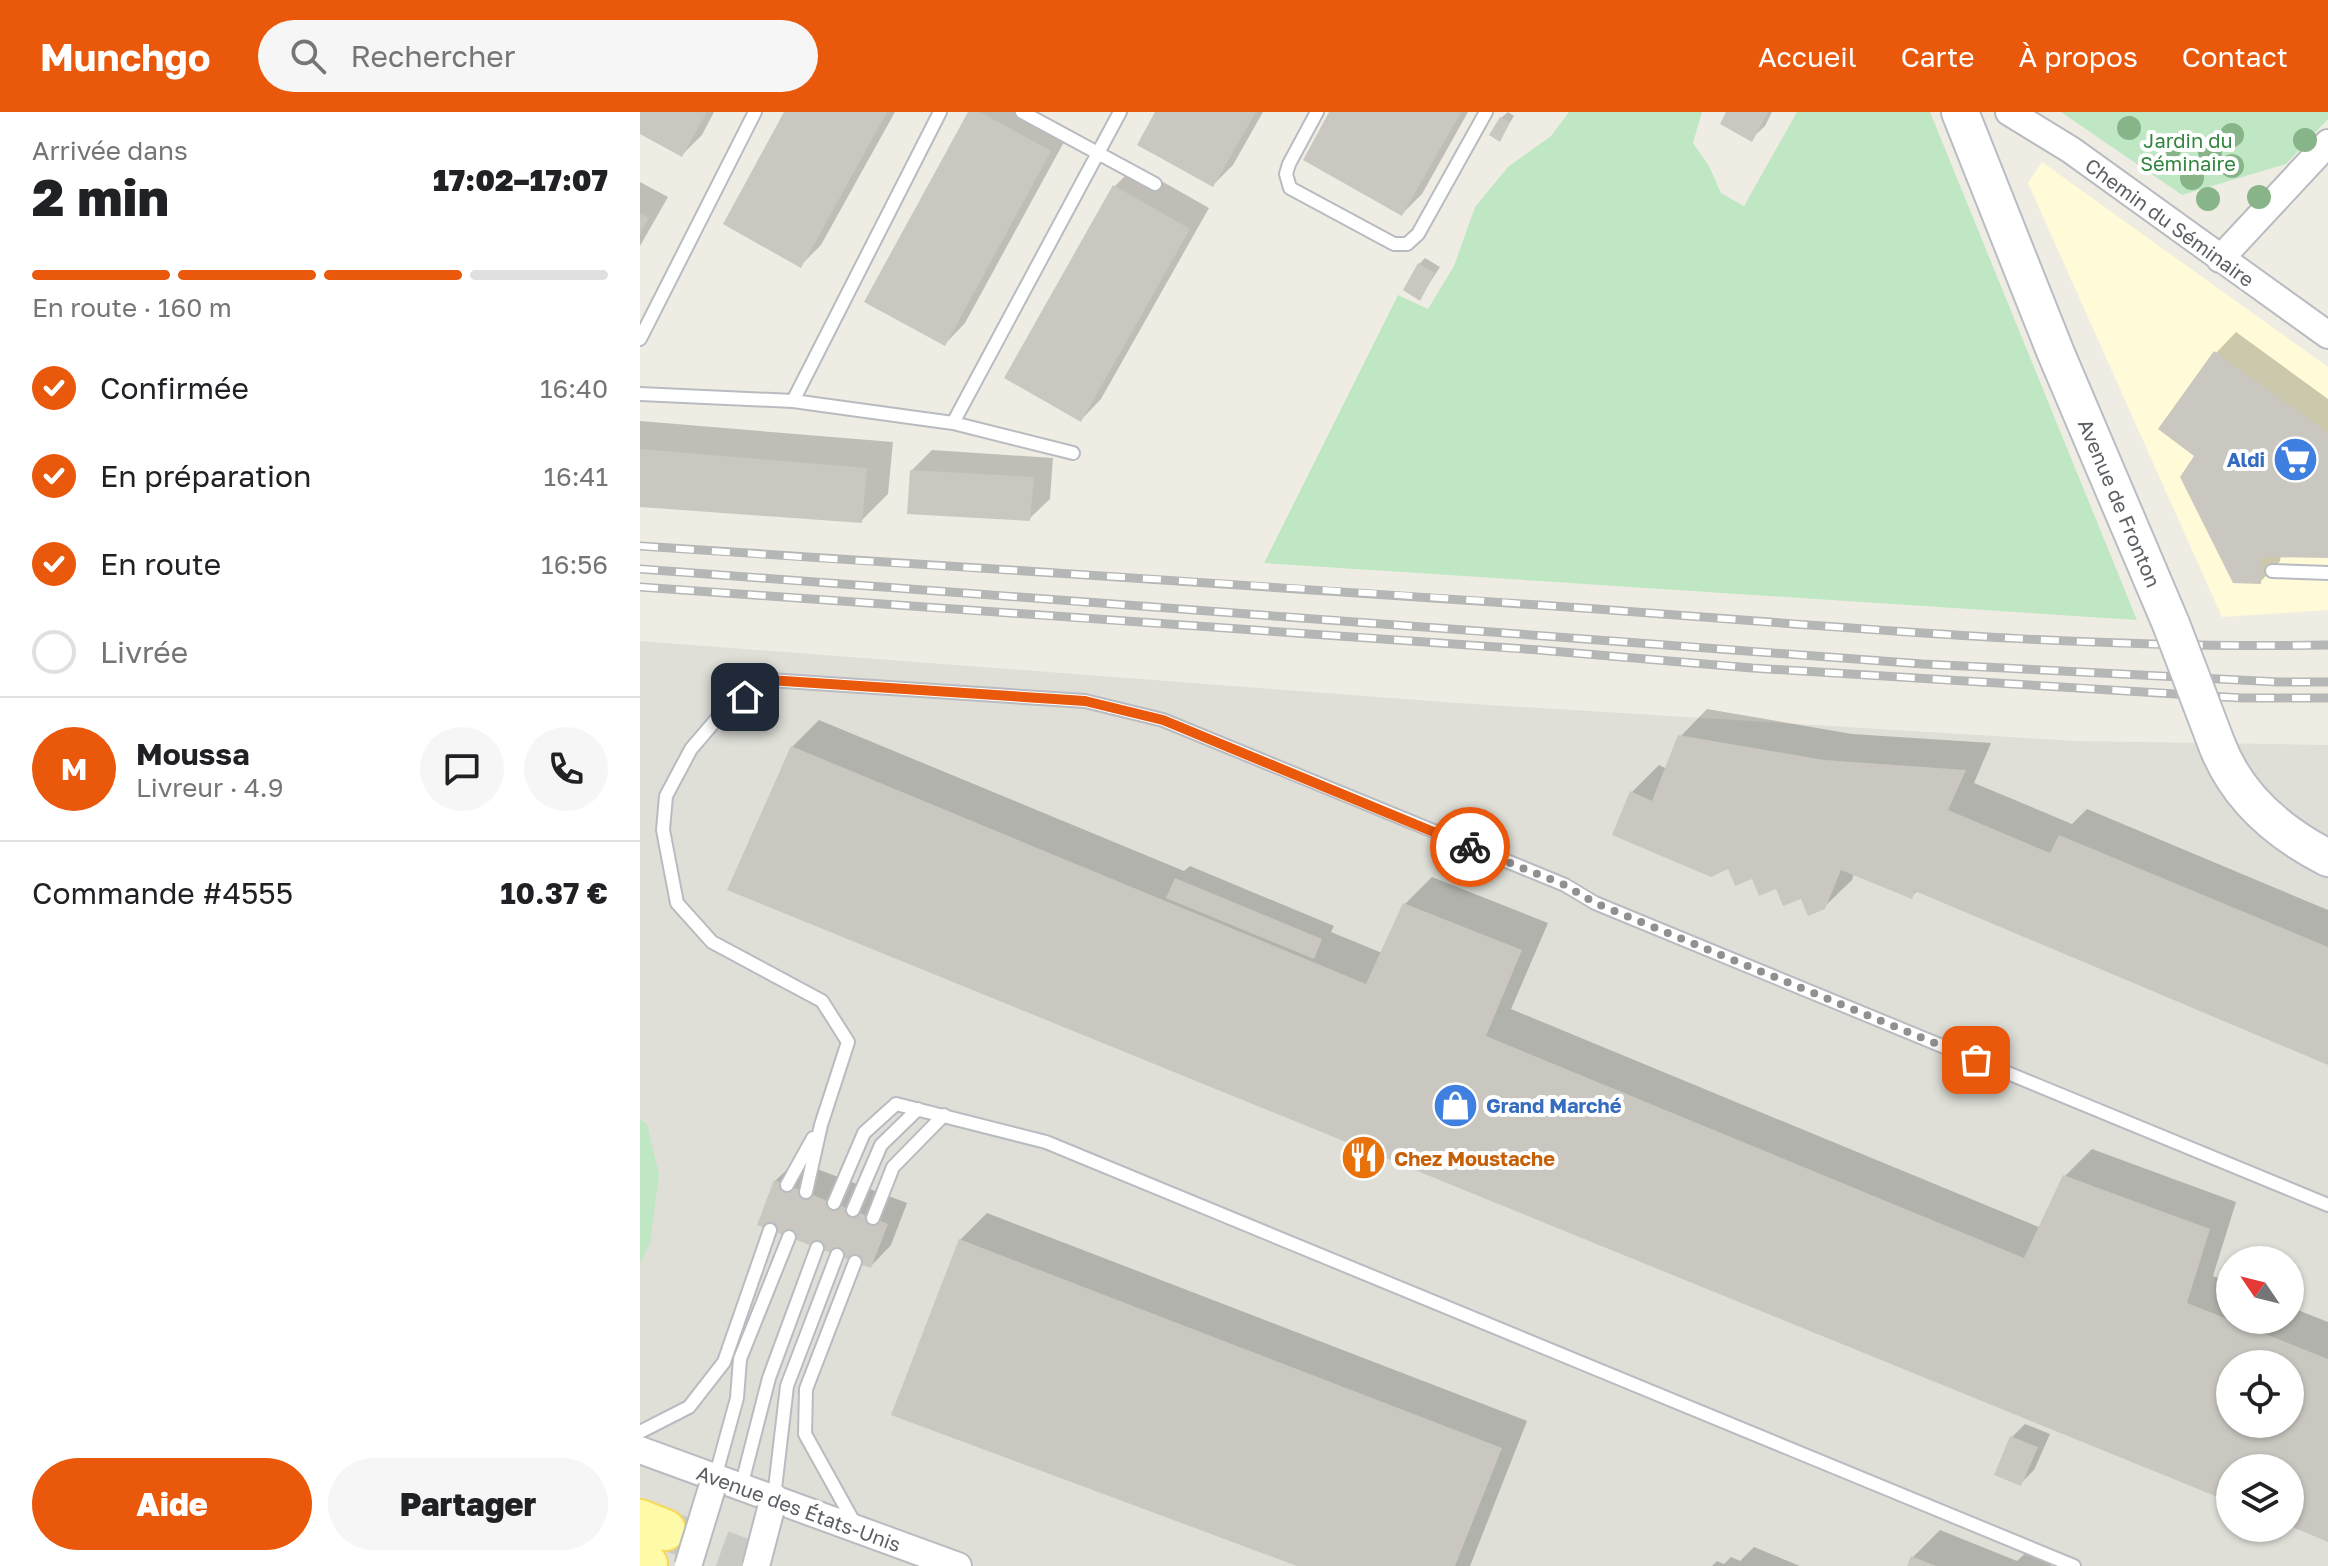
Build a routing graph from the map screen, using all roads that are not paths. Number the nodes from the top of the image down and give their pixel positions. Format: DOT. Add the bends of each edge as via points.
graph roads {
  1 [pos="755,112"];
  2 [pos="940,112"];
  3 [pos="1022,112"];
  4 [pos="1120,112"];
  5 [pos="1317,112"];
  6 [pos="1486,112"];
  7 [pos="1960,112"];
  8 [pos="2009,112"];
  9 [pos="2328,143"];
  10 [pos="1098,153"];
  11 [pos="1155,184"];
  12 [pos="2220,259"];
  13 [pos="2328,335"];
  14 [pos="640,339"];
  15 [pos="640,394"];
  16 [pos="793,401"];
  17 [pos="953,423"];
  18 [pos="1073,453"];
  19 [pos="2272,571"];
  20 [pos="2328,573"];
  21 [pos="2328,858"];
  22 [pos="918,1109"];
  23 [pos="944,1115"];
  24 [pos="821,1125"];
  25 [pos="787,1185"];
  26 [pos="806,1192"];
  27 [pos="834,1203"];
  28 [pos="2328,1205"];
  29 [pos="853,1210"];
  30 [pos="873,1218"];
  31 [pos="770,1230"];
  32 [pos="789,1237"];
  33 [pos="817,1248"];
  34 [pos="837,1255"];
  35 [pos="855,1262"];
  36 [pos="640,1432"];
  37 [pos="640,1450"];
  38 [pos="715,1478"];
  39 [pos="741,1487"];
  40 [pos="774,1497"];
  41 [pos="858,1528"];
  42 [pos="688,1566"];
  43 [pos="756,1566"];
  44 [pos="958,1566"];
  45 [pos="2074,1566"];
  1 -- 14 [label="lane"];
  2 -- 16 [label="lane"];
  3 -- 10 [label="lane"];
  4 -- 10 [label="lane"];
  5 -- 6 [label="lane" via="1289,164 1290,188 1394,244 1407,244 1418,234"];
  7 -- 21 [label="street, Avenue de Fronton, bridge" via="2225,766 2246,797 2277,825"];
  8 -- 12 [label="street, Chemin du Séminaire" via="2071,150"];
  9 -- 12 [label="street"];
  10 -- 11 [label="lane"];
  10 -- 17 [label="lane"];
  12 -- 13 [label="street, Chemin du Séminaire"];
  15 -- 16 [label="lane"];
  16 -- 17 [label="lane"];
  17 -- 18 [label="lane"];
  19 -- 20 [label="lane"];
  22 -- 23 [label="lane"];
  22 -- 27 [label="lane" via="896,1104 864,1133"];
  22 -- 29 [label="lane" via="881,1145"];
  23 -- 30 [label="lane" via="893,1167"];
  23 -- 45 [label="lane" via="1046,1142"];
  24 -- 25 [label="lane"];
  24 -- 26 [label="lane"];
  24 -- 28 [label="lane" via="848,1042 822,1001 712,942 677,903 663,830 666,796 691,749 721,714 769,680 1085,701 1163,720"];
  31 -- 36 [label="lane" via="724,1362 689,1407"];
  32 -- 38 [label="lane" via="740,1359 737,1398"];
  33 -- 39 [label="lane" via="769,1378"];
  34 -- 40 [label="lane" via="787,1386"];
  35 -- 41 [label="lane" via="806,1389 805,1434"];
  37 -- 38 [label="street, Avenue des États-Unis"];
  38 -- 39 [label="street, Avenue des États-Unis"];
  38 -- 42 [label="street, bridge"];
  39 -- 40 [label="street, Avenue des États-Unis"];
  40 -- 41 [label="street, Avenue des États-Unis"];
  40 -- 43 [label="street, bridge"];
  41 -- 44 [label="street, Avenue des États-Unis"];
}
